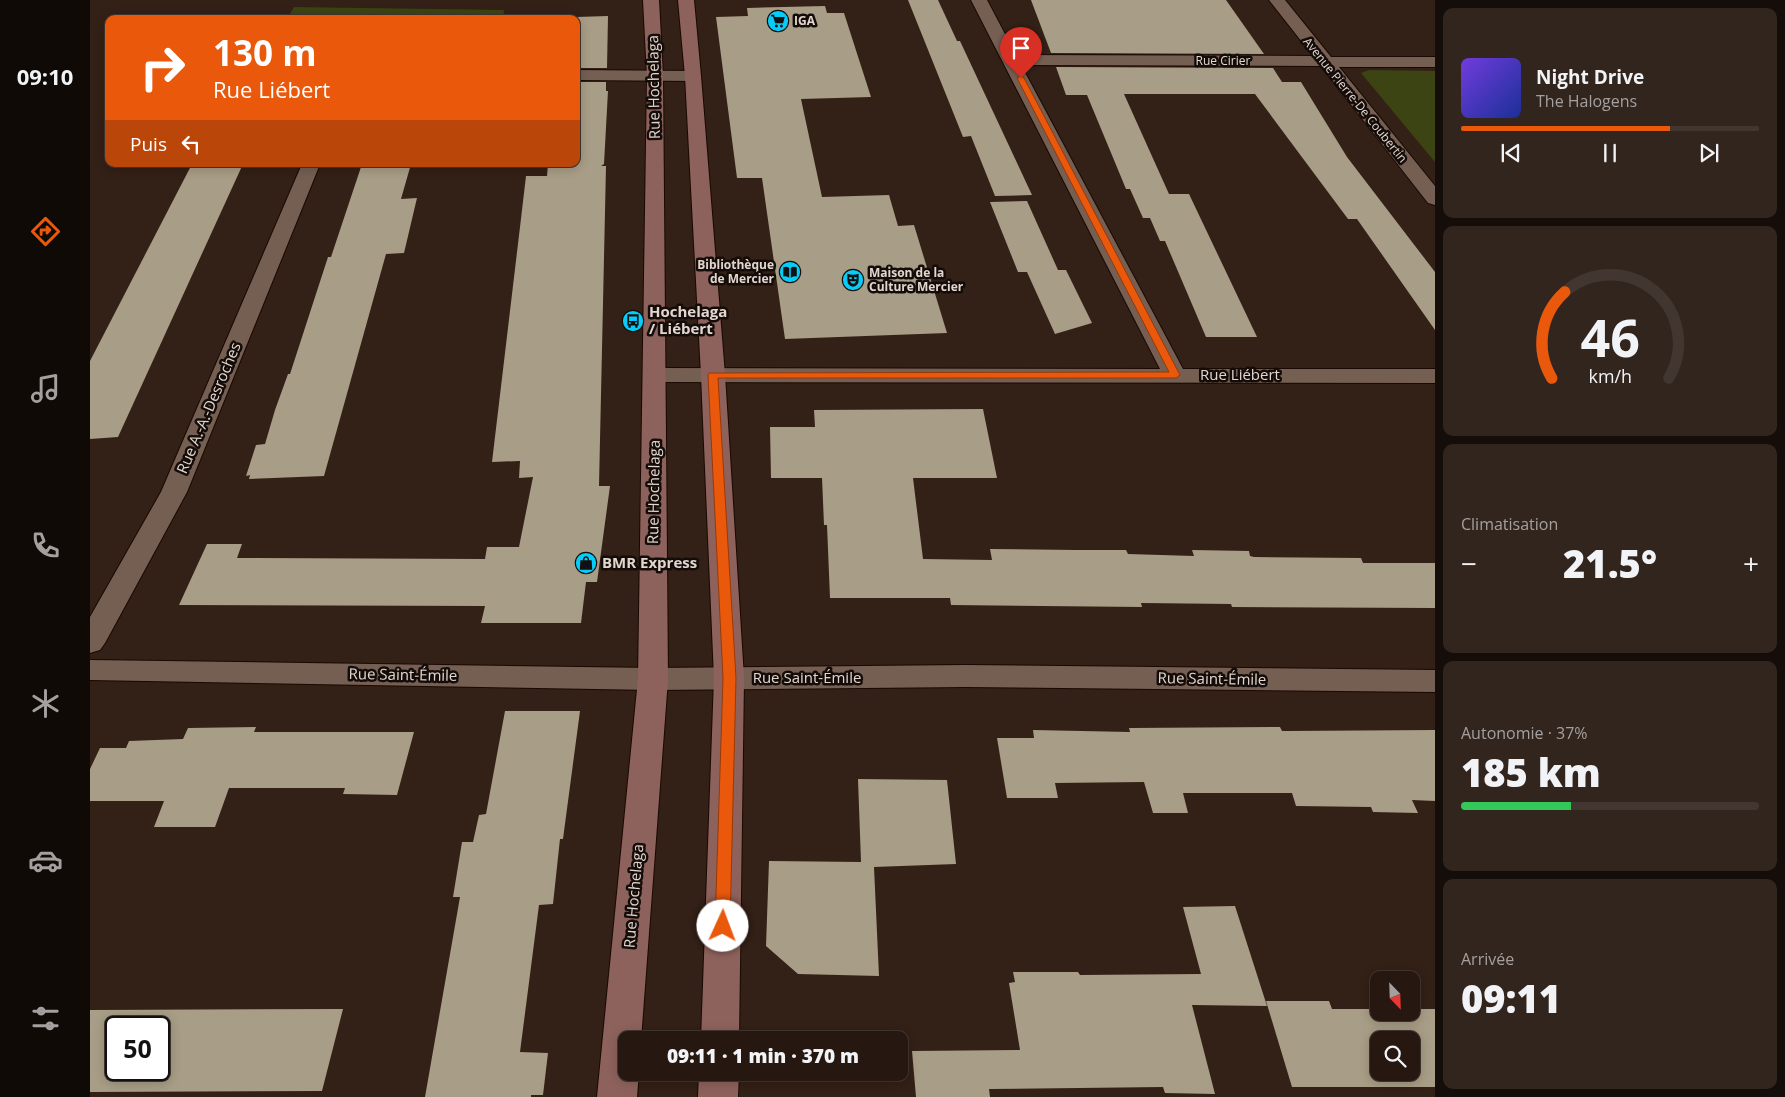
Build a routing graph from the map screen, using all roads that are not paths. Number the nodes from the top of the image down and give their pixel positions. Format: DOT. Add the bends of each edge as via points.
graph roads {
  1 [pos="979,0"];
  2 [pos="1277,0"];
  3 [pos="652,3"];
  4 [pos="686,3"];
  5 [pos="1012,60"];
  6 [pos="1324,62"];
  7 [pos="1435,62"];
  8 [pos="580,75"];
  9 [pos="655,76"];
  10 [pos="694,76"];
  11 [pos="310,167"];
  12 [pos="1435,199"];
  13 [pos="655,375"];
  14 [pos="713,375"];
  15 [pos="1176,375"];
  16 [pos="1435,376"];
  17 [pos="90,643"];
  18 [pos="90,670"];
  19 [pos="729,678"];
  20 [pos="653,679"];
  21 [pos="1435,681"];
  22 [pos="720,1031"];
  23 [pos="719,1081"];
  24 [pos="617,1097"];
  25 [pos="718,1097"];
  1 -- 5 [label="street"];
  2 -- 6 [label="street, Avenue Pierre-De Coubertin"];
  3 -- 4 [label="main road, Rue Hochelaga"];
  3 -- 9 [label="main road, Rue Hochelaga"];
  4 -- 10 [label="main road, Rue Hochelaga"];
  5 -- 6 [label="street, Rue Cirier"];
  5 -- 15 [label="street"];
  6 -- 7 [label="street, Rue Cirier"];
  6 -- 12 [label="street, Avenue Pierre-De Coubertin"];
  8 -- 9 [label="street"];
  9 -- 10 [label="street"];
  9 -- 13 [label="main road, Rue Hochelaga"];
  10 -- 14 [label="main road, Rue Hochelaga"];
  11 -- 17 [label="street, Rue A.-A.-Desroches" via="174,492"];
  13 -- 14 [label="street, Rue Liébert"];
  13 -- 20 [label="main road, Rue Hochelaga"];
  14 -- 15 [label="street, Rue Liébert"];
  14 -- 19 [label="main road, Rue Hochelaga"];
  15 -- 16 [label="street, Rue Liébert"];
  18 -- 20 [label="street, Rue Saint-Émile"];
  19 -- 20 [label="street, Rue Saint-Émile"];
  19 -- 21 [label="street, Rue Saint-Émile" via="965,676"];
  19 -- 22 [label="main road, Rue Hochelaga"];
  20 -- 24 [label="main road, Rue Hochelaga"];
  23 -- 25 [label="main road"];
}
